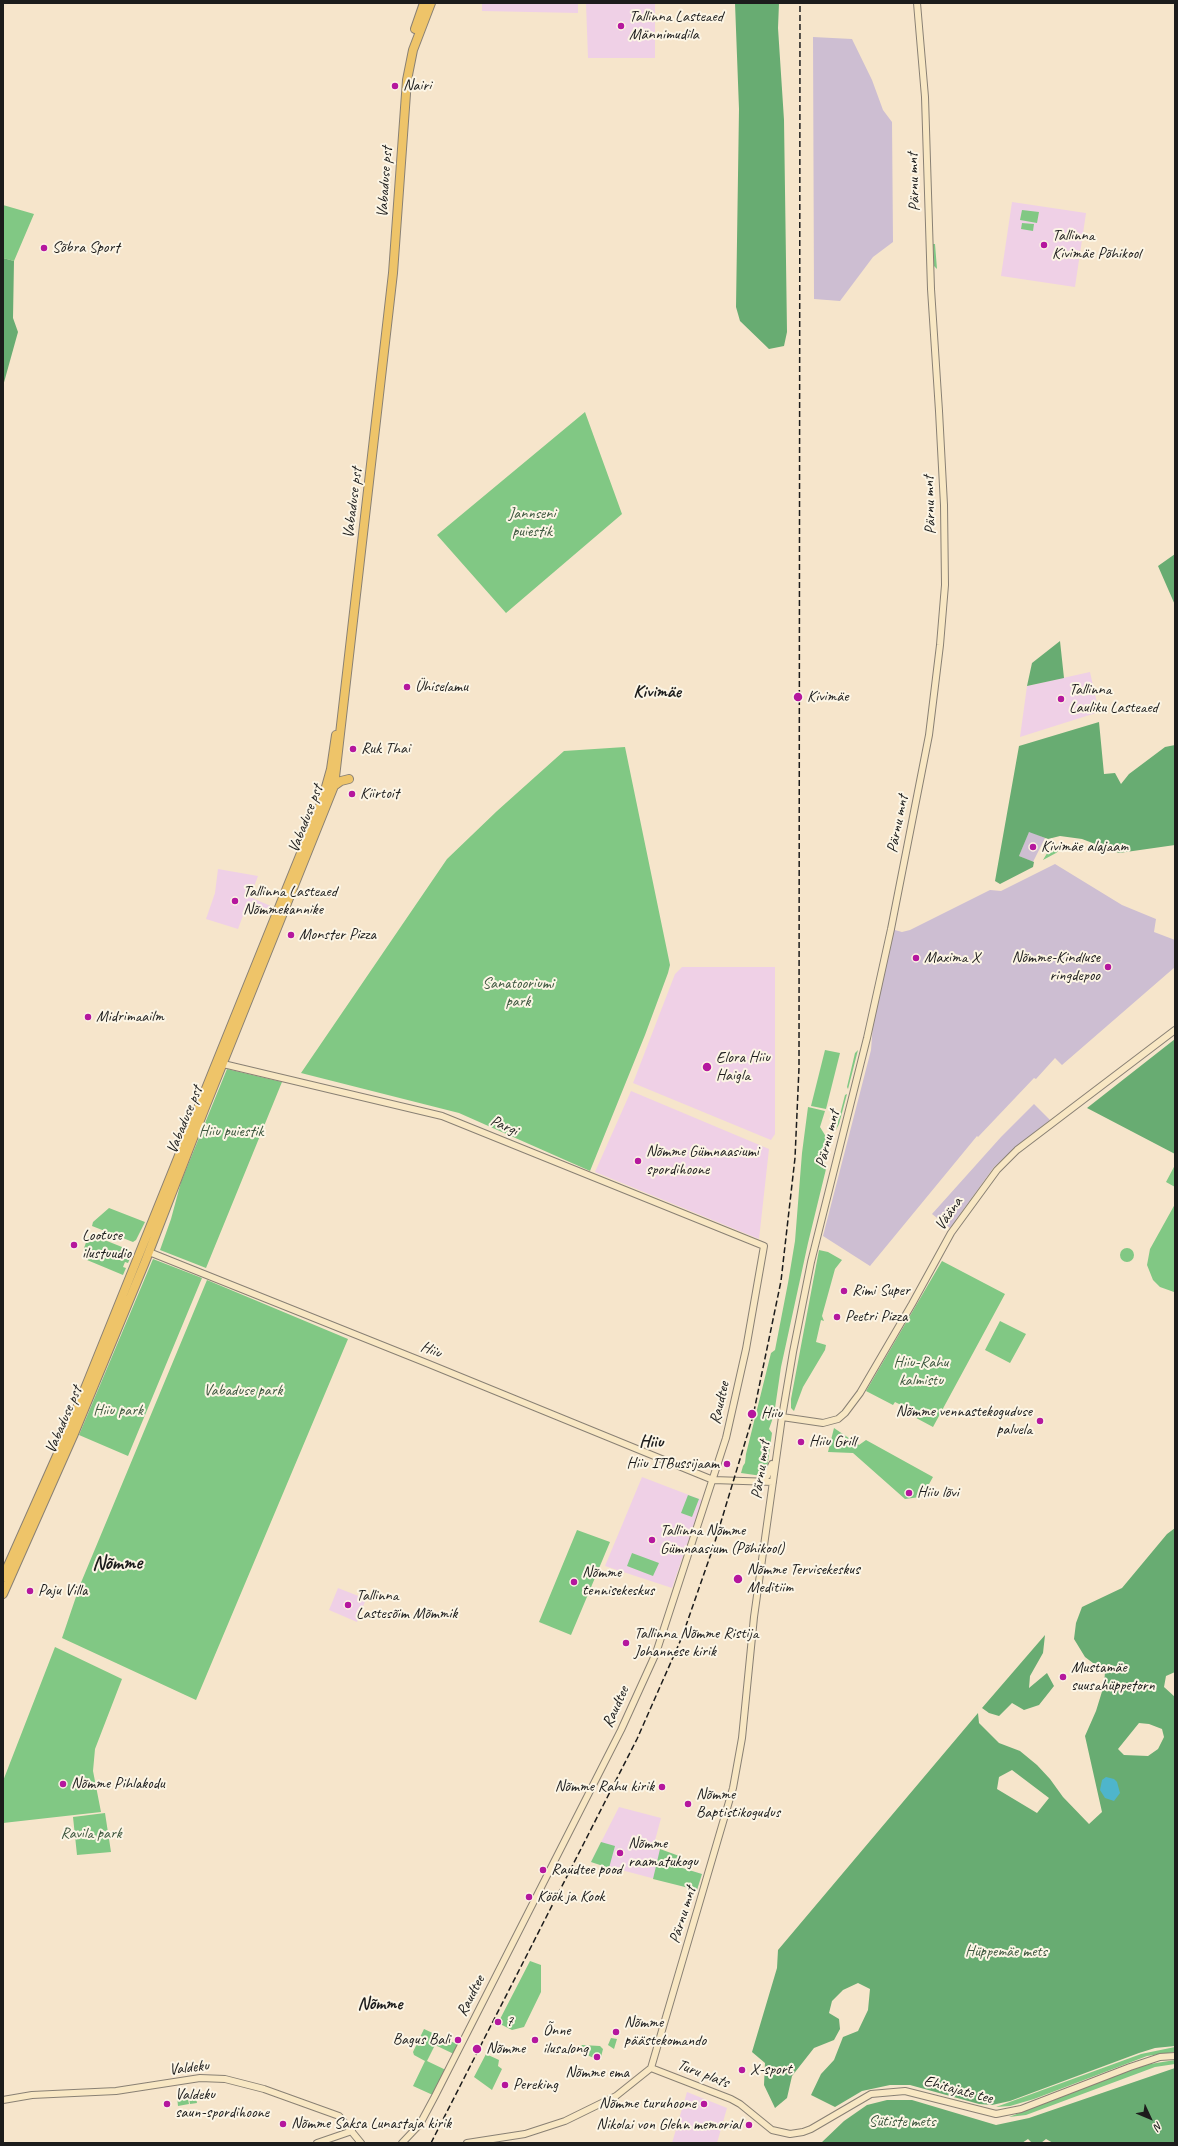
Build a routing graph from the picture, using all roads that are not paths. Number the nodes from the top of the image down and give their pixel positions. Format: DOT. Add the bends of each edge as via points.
graph roads {
  1 [pos="424,3"];
  2 [pos="431,3"];
  3 [pos="917,3"];
  4 [pos="349,779"];
  5 [pos="334,786"];
  6 [pos="1175,1030"];
  7 [pos="219,1063"];
  8 [pos="764,1246"];
  9 [pos="149,1252"];
  10 [pos="782,1417"];
  11 [pos="776,1457"];
  12 [pos="713,1480"];
  13 [pos="759,1482"];
  14 [pos="773,1482"];
  15 [pos="3,1577"];
  16 [pos="3,1594"];
  17 [pos="1175,2056"];
  18 [pos="651,2068"];
  19 [pos="3,2100"];
  20 [pos="744,2107"];
  21 [pos="352,2131"];
  22 [pos="317,2143"];
  23 [pos="361,2143"];
  24 [pos="402,2143"];
  25 [pos="467,2143"];
  1 -- 7 [label="highway, Vabaduse pst" via="410,45 403,79 389,273 331,769 325,793"];
  2 -- 5 [label="highway, Vabaduse pst" via="413,50 407,80 393,273"];
  3 -- 10 [label="street, Pärnu mnt" via="925,97 930,289 940,411 944,505 945,585 940,645 929,735 891,929 868,1037 811,1262"];
  4 -- 5 [label="highway" via="341,780"];
  5 -- 7 [label="highway, Vabaduse pst"];
  6 -- 10 [label="street, Vääna" via="1017,1150 997,1170 951,1233 860,1393 845,1413 838,1419 823,1423"];
  7 -- 8 [label="street, Pargi" via="442,1116"];
  7 -- 9 [label="highway, Vabaduse pst"];
  7 -- 15 [label="highway, Vabaduse pst" via="67,1433"];
  8 -- 12 [label="street, Raudtee" via="738,1387"];
  9 -- 12 [label="street, Hiiu"];
  9 -- 16 [label="highway, Vabaduse pst" via="73,1436"];
  10 -- 11 [label="street, Pärnu mnt"];
  11 -- 13 [label="street" via="767,1476"];
  11 -- 14 [label="street, Pärnu mnt"];
  12 -- 13 [label="street, Hiiu"];
  12 -- 24 [label="street, Raudtee" via="656,1653 621,1730 435,2096 420,2124"];
  13 -- 14 [label="street, Hiiu"];
  14 -- 18 [label="street, Pärnu mnt" via="754,1617 740,1753 733,1788"];
  17 -- 20 [label="street, Ehitajate tee" via="1160,2057 1021,2108 996,2114 916,2092 883,2092 862,2098 803,2132 790,2134 772,2130"];
  18 -- 20 [label="street, Turu plats" via="731,2099"];
  18 -- 25 [label="street" via="616,2096 565,2121 525,2134"];
  19 -- 21 [label="street, Valdeku" via="32,2095 116,2091 216,2078 264,2089 338,2116"];
  21 -- 22 [label="street"];
  21 -- 23 [label="street, Valdeku"];
}
